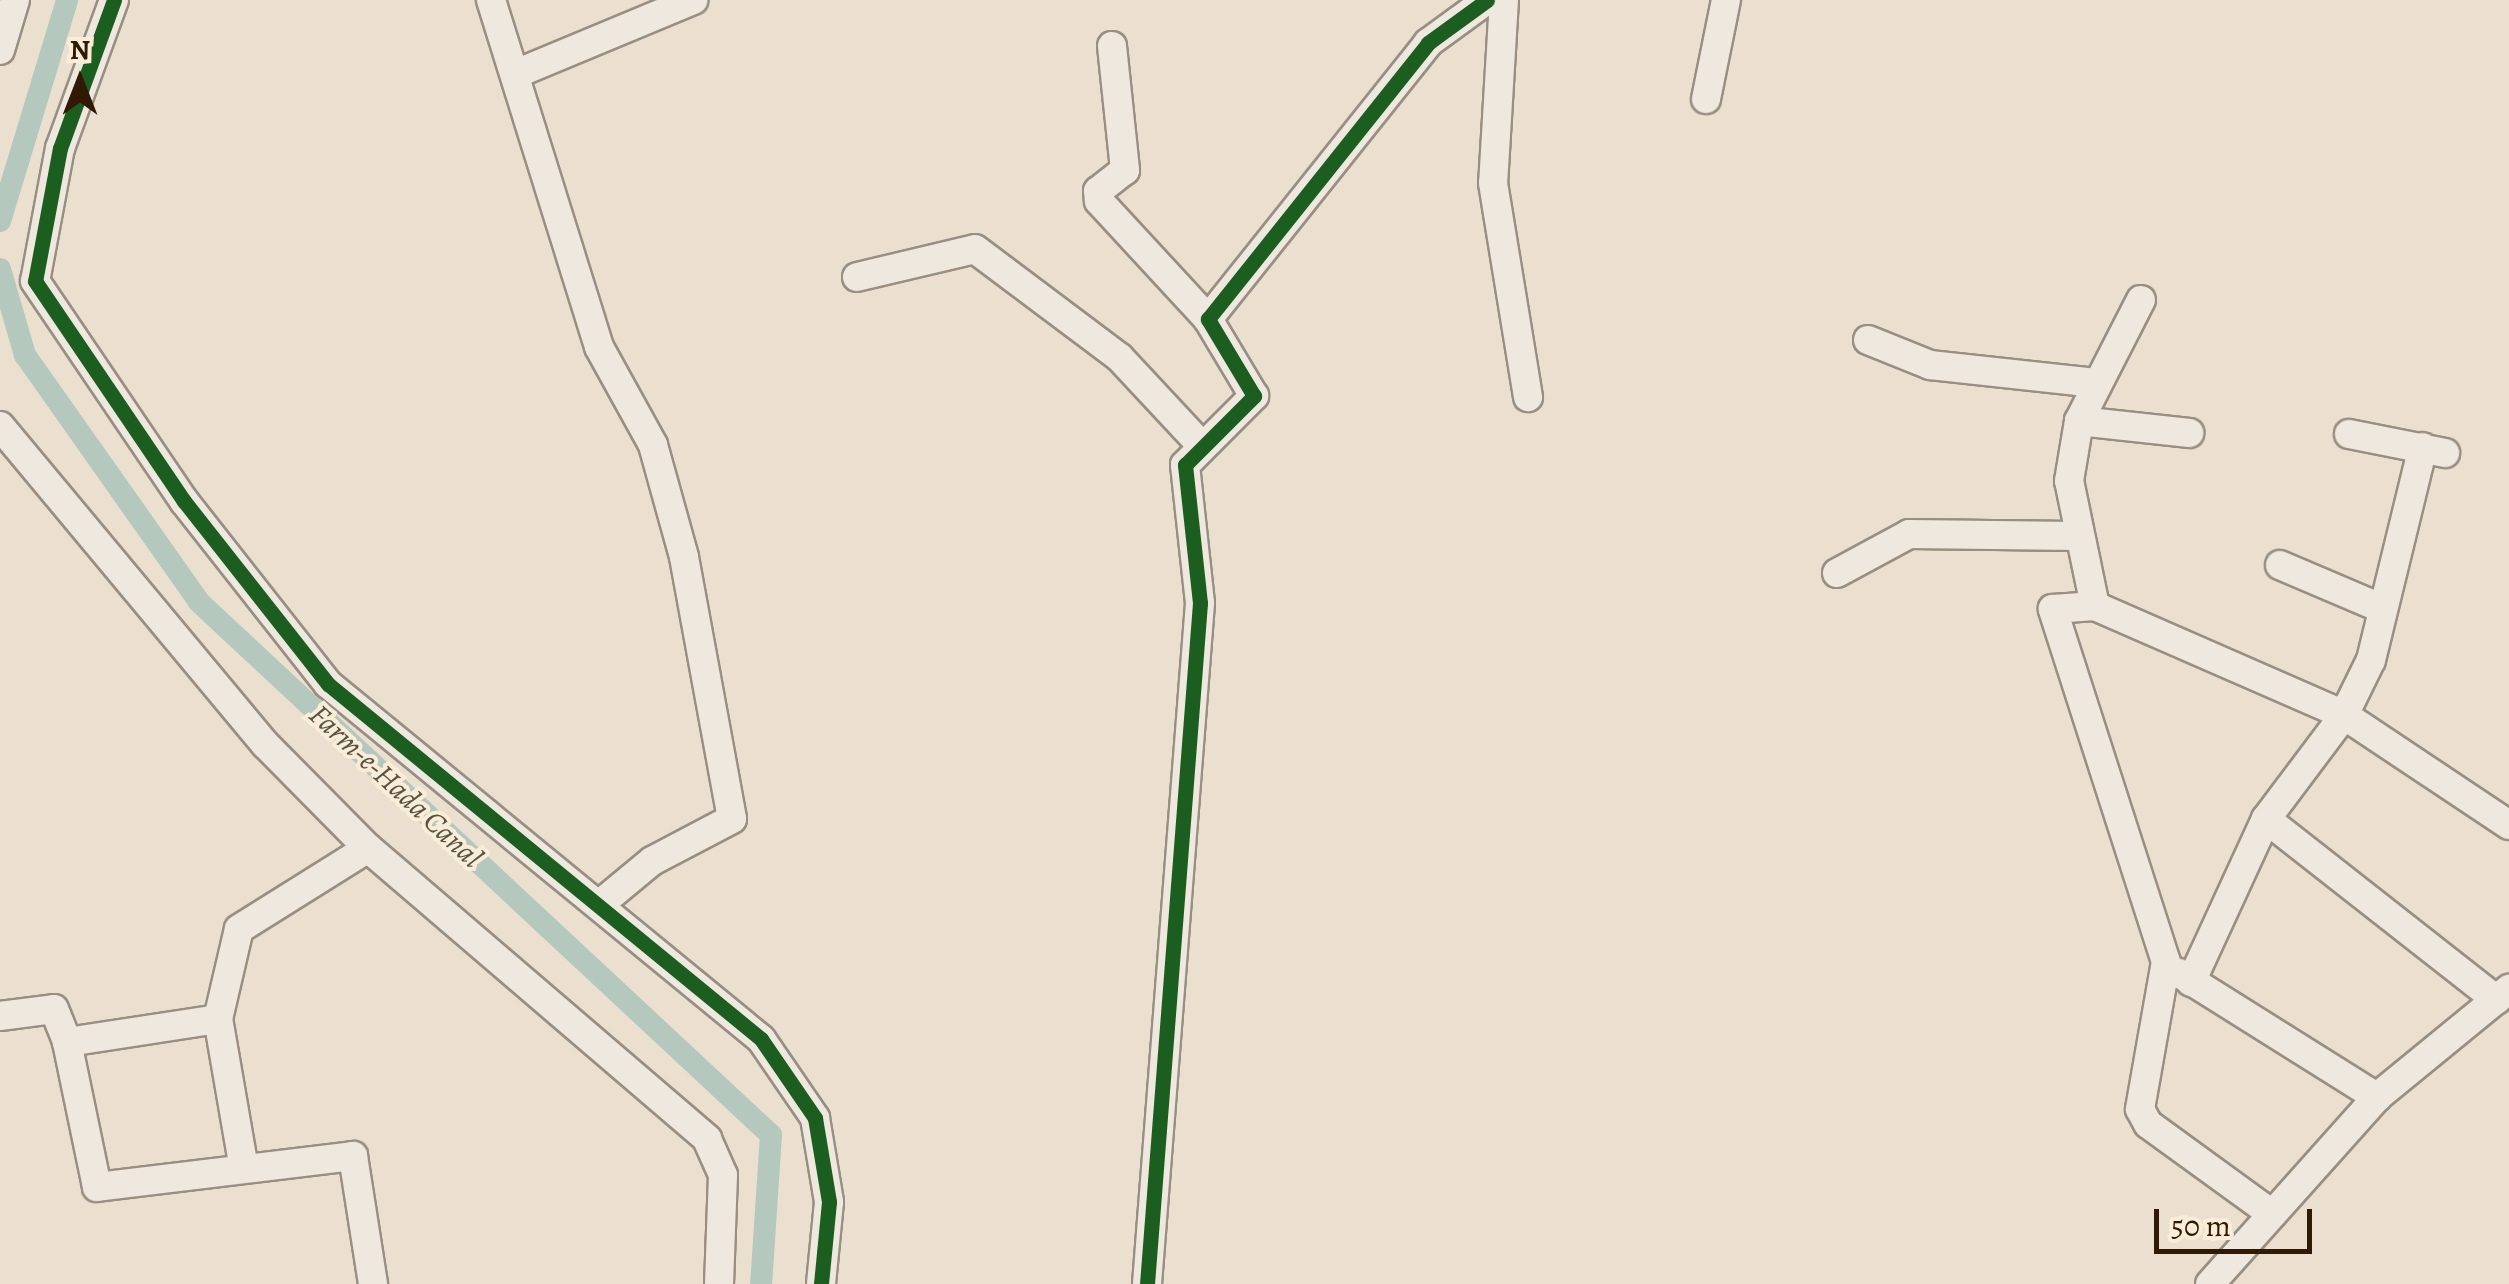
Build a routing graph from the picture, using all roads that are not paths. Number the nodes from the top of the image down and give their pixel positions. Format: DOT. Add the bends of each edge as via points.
graph roads {
  1 [pos="15,0"];
  2 [pos="114,0"];
  3 [pos="491,0"];
  4 [pos="692,0"];
  5 [pos="1487,0"];
  6 [pos="1504,0"];
  7 [pos="1726,0"];
  8 [pos="1112,46"];
  9 [pos="0,50"];
  10 [pos="518,73"];
  11 [pos="1706,99"];
  12 [pos="856,277"];
  13 [pos="2141,300"];
  14 [pos="1208,319"];
  15 [pos="1868,340"];
  16 [pos="2096,383"];
  17 [pos="1528,398"];
  18 [pos="2080,421"];
  19 [pos="0,426"];
  20 [pos="2189,433"];
  21 [pos="2349,434"];
  22 [pos="1201,444"];
  23 [pos="2076,536"];
  24 [pos="2280,564"];
  25 [pos="1837,573"];
  26 [pos="2096,606"];
  27 [pos="2382,608"];
  28 [pos="2344,715"];
  29 [pos="2266,819"];
  30 [pos="2509,824"];
  31 [pos="368,848"];
  32 [pos="600,904"];
  33 [pos="2166,962"];
  34 [pos="2190,982"];
  35 [pos="2503,994"];
  36 [pos="0,1016"];
  37 [pos="218,1020"];
  38 [pos="67,1042"];
  39 [pos="2377,1098"];
  40 [pos="243,1163"];
  41 [pos="2272,1214"];
  42 [pos="2220,1280"];
  43 [pos="373,1284"];
  44 [pos="719,1284"];
  45 [pos="821,1284"];
  46 [pos="1147,1284"];
  1 -- 9 [label="street"];
  2 -- 32 [label="street" via="60,148 35,281 184,501 328,684"];
  3 -- 10 [label="street"];
  4 -- 10 [label="street"];
  5 -- 14 [label="street" via="1428,43"];
  6 -- 17 [label="street" via="1493,183"];
  7 -- 11 [label="street"];
  8 -- 14 [label="street" via="1125,170 1098,191 1099,202"];
  10 -- 32 [label="street" via="600,347 653,445 684,557 732,819 652,861"];
  12 -- 22 [label="street" via="975,249 1120,358"];
  13 -- 16 [label="street"];
  14 -- 22 [label="street" via="1254,396"];
  15 -- 16 [label="street" via="1957,370"];
  16 -- 18 [label="street"];
  18 -- 20 [label="street"];
  18 -- 23 [label="street" via="2069,481"];
  19 -- 31 [label="street" via="266,746"];
  21 -- 27 [label="street" via="2434,450"];
  22 -- 46 [label="street" via="1184,464 1200,603"];
  23 -- 25 [label="street" via="1909,534"];
  23 -- 26 [label="street"];
  24 -- 27 [label="street"];
  26 -- 28 [label="street"];
  26 -- 33 [label="street" via="2053,609"];
  27 -- 28 [label="street" via="2371,660"];
  28 -- 29 [label="street"];
  28 -- 30 [label="street"];
  29 -- 34 [label="street"];
  29 -- 35 [label="street"];
  31 -- 37 [label="street" via="239,929"];
  31 -- 44 [label="street" via="707,1139 723,1175"];
  32 -- 45 [label="street" via="760,1039 816,1118 829,1202"];
  33 -- 34 [label="street"];
  33 -- 41 [label="street" via="2140,1109"];
  34 -- 39 [label="street"];
  35 -- 39 [label="street"];
  36 -- 38 [label="street" via="54,1009"];
  37 -- 38 [label="street"];
  37 -- 40 [label="street"];
  38 -- 40 [label="street" via="97,1187"];
  39 -- 41 [label="street"];
  40 -- 43 [label="street" via="352,1156"];
  41 -- 42 [label="street"];
}
